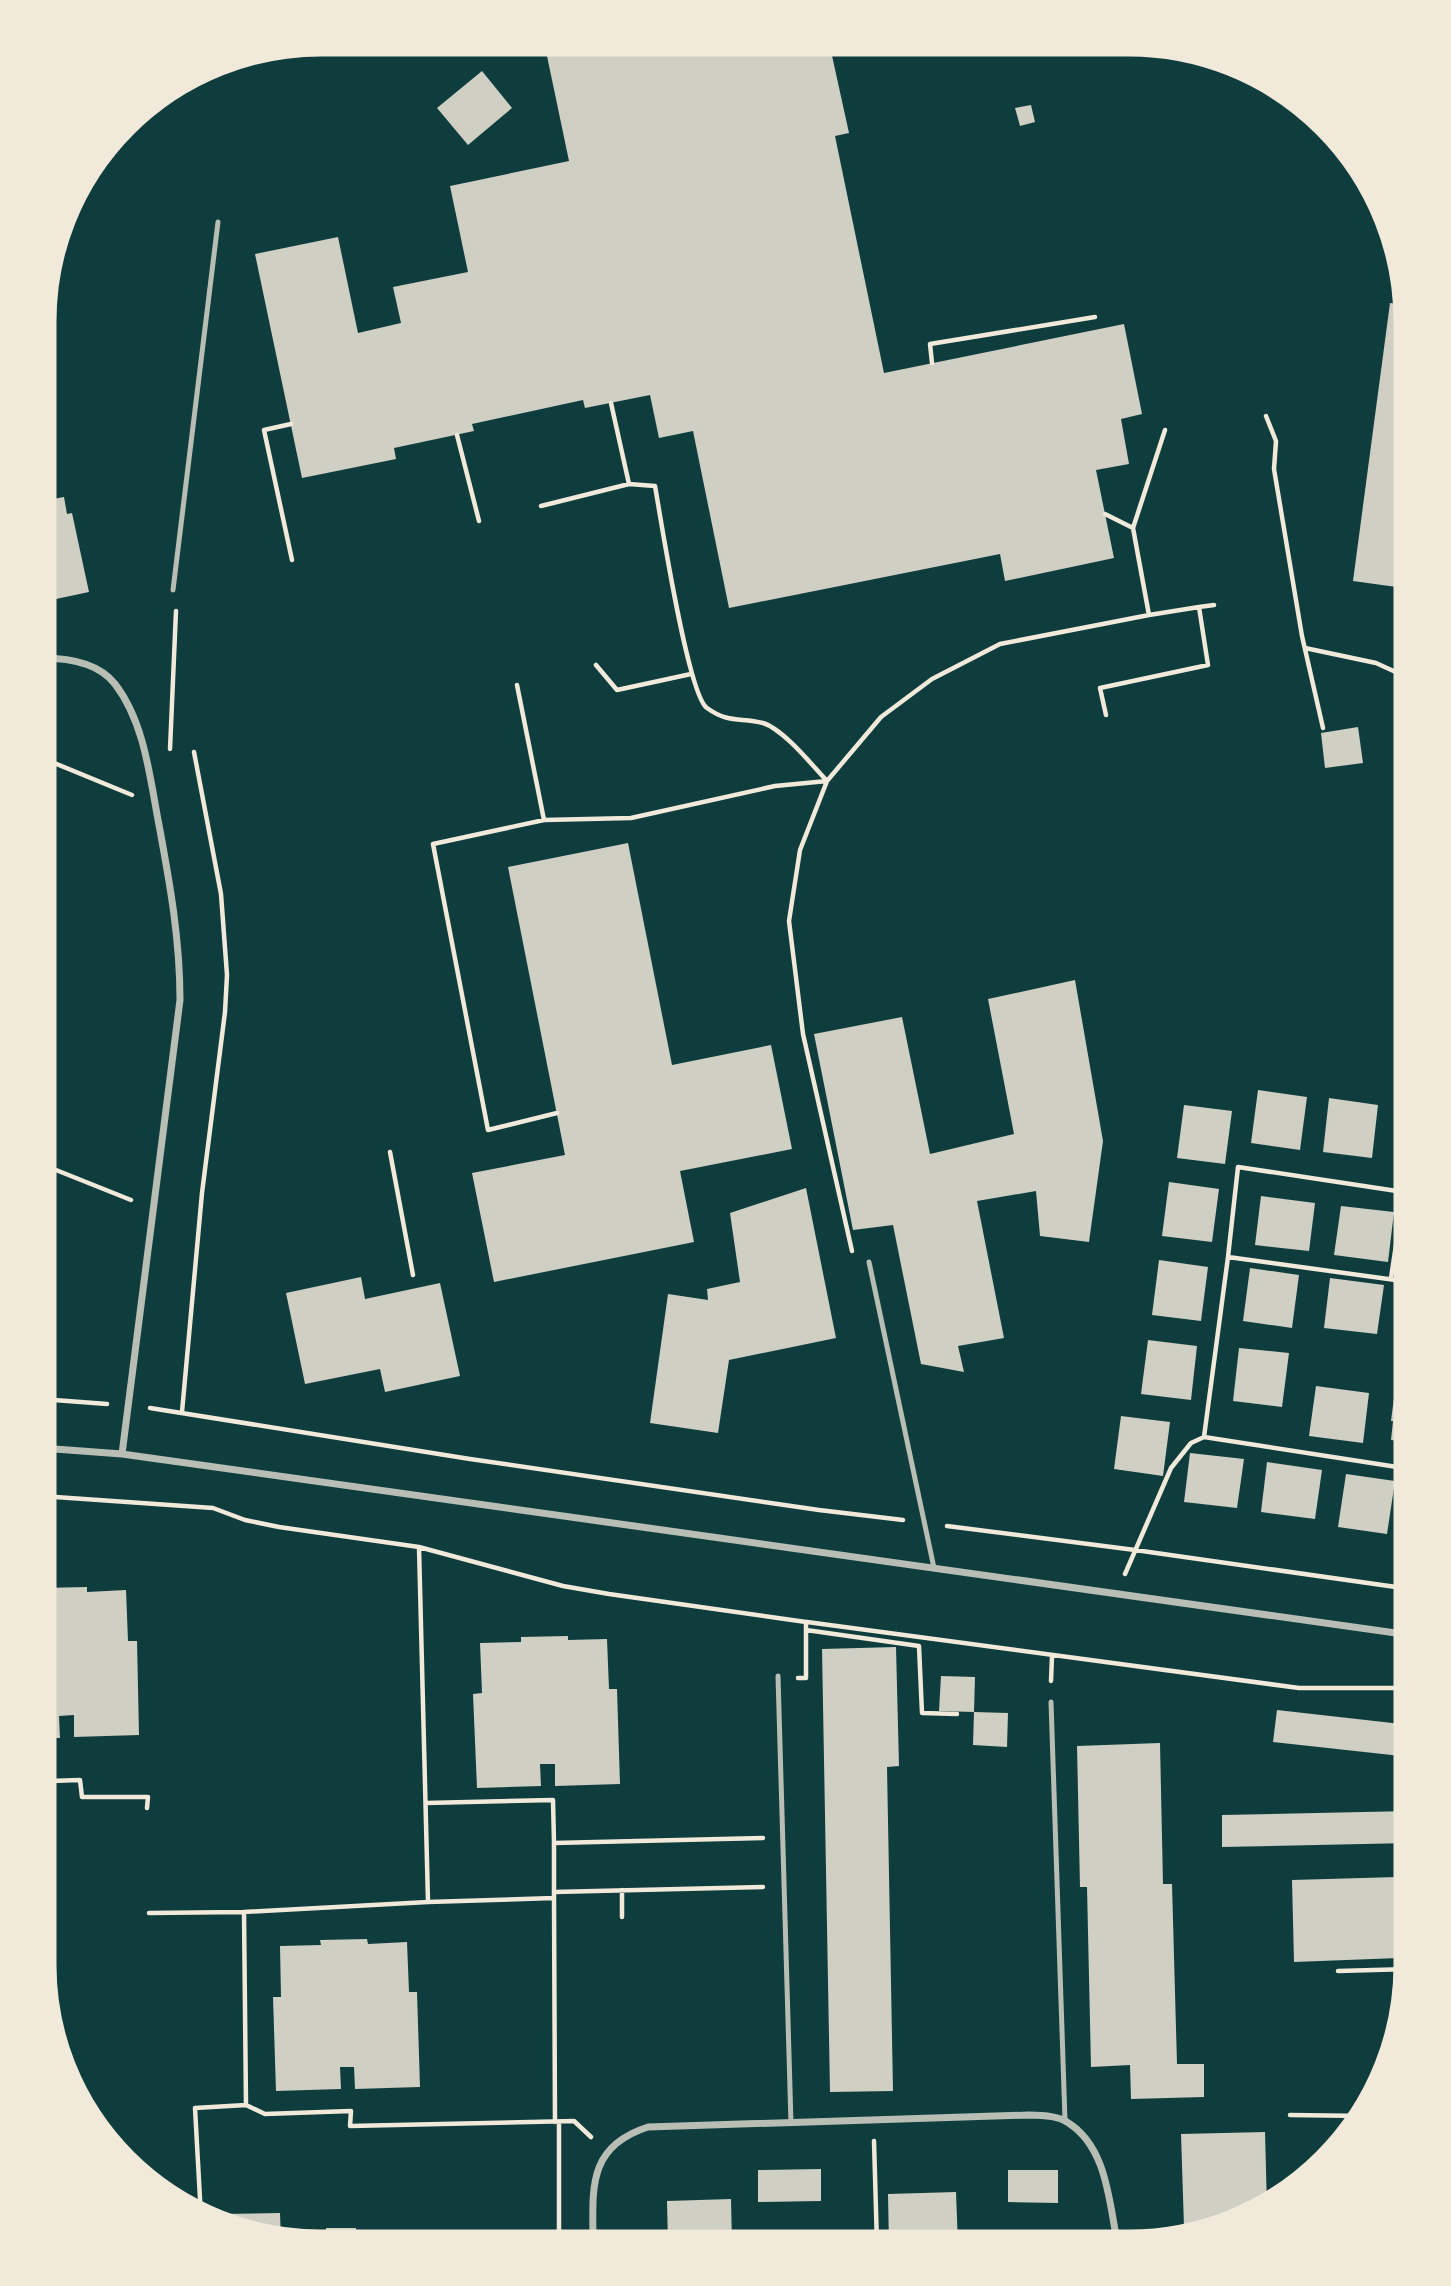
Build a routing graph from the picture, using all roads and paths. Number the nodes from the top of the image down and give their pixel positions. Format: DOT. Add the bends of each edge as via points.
graph roads {
  1 [pos="218,222"];
  2 [pos="1095,317"];
  3 [pos="932,363"];
  4 [pos="611,402"];
  5 [pos="1266,415"];
  6 [pos="291,424"];
  7 [pos="1165,430"];
  8 [pos="457,435"];
  9 [pos="629,484"];
  10 [pos="541,506"];
  11 [pos="1105,514"];
  12 [pos="479,521"];
  13 [pos="1133,528"];
  14 [pos="292,560"];
  15 [pos="173,590"];
  16 [pos="176,601"];
  17 [pos="1214,604"];
  18 [pos="1199,607"];
  19 [pos="1149,615"];
  20 [pos="1305,648"];
  21 [pos="52,658"];
  22 [pos="596,665"];
  23 [pos="1398,673"];
  24 [pos="691,674"];
  25 [pos="517,685"];
  26 [pos="1106,715"];
  27 [pos="1323,728"];
  28 [pos="194,752"];
  29 [pos="170,757"];
  30 [pos="52,762"];
  31 [pos="827,781"];
  32 [pos="155,806"];
  33 [pos="544,820"];
  34 [pos="557,1113"];
  35 [pos="390,1152"];
  36 [pos="52,1168"];
  37 [pos="1398,1191"];
  38 [pos="154,1210"];
  39 [pos="1398,1232"];
  40 [pos="1228,1256"];
  41 [pos="870,1262"];
  42 [pos="413,1275"];
  43 [pos="1391,1278"];
  44 [pos="1398,1279"];
  45 [pos="52,1400"];
  46 [pos="127,1406"];
  47 [pos="182,1412"];
  48 [pos="1204,1437"];
  49 [pos="52,1449"];
  50 [pos="122,1454"];
  51 [pos="1398,1467"];
  52 [pos="52,1497"];
  53 [pos="926,1523"];
  54 [pos="419,1547"];
  55 [pos="1135,1550"];
  56 [pos="934,1568"];
  57 [pos="1398,1587"];
  58 [pos="1116,1594"];
  59 [pos="806,1622"];
  60 [pos="806,1630"];
  61 [pos="1398,1633"];
  62 [pos="778,1675"];
  63 [pos="1398,1688"];
  64 [pos="1051,1702"];
  65 [pos="957,1714"];
  66 [pos="52,1781"];
  67 [pos="426,1803"];
  68 [pos="148,1808"];
  69 [pos="783,1838"];
  70 [pos="554,1843"];
  71 [pos="784,1886"];
  72 [pos="622,1891"];
  73 [pos="554,1895"];
  74 [pos="428,1902"];
  75 [pos="244,1912"];
  76 [pos="149,1913"];
  77 [pos="622,1917"];
  78 [pos="1398,1969"];
  79 [pos="1338,1971"];
  80 [pos="246,2105"];
  81 [pos="1290,2115"];
  82 [pos="1352,2116"];
  83 [pos="874,2119"];
  84 [pos="1065,2120"];
  85 [pos="557,2122"];
  86 [pos="791,2123"];
  87 [pos="608,2151"];
  88 [pos="200,2204"];
  89 [pos="559,2234"];
  90 [pos="593,2234"];
  91 [pos="877,2234"];
  92 [pos="1115,2234"];
  1 -- 15 [label="lane"];
  2 -- 3 [label="path" via="929,344"];
  4 -- 9 [label="path"];
  5 -- 20 [label="path" via="1276,441 1274,469"];
  6 -- 14 [label="path" via="264,430"];
  7 -- 13 [label="path"];
  8 -- 12 [label="path"];
  9 -- 10 [label="path"];
  9 -- 24 [label="path" via="655,486"];
  11 -- 13 [label="path"];
  13 -- 19 [label="path"];
  16 -- 29 [label="path"];
  17 -- 18 [label="path"];
  18 -- 19 [label="path"];
  18 -- 26 [label="path" via="1208,665 1100,688"];
  19 -- 31 [label="path" via="1000,644 943,673 881,717"];
  20 -- 23 [label="path" via="1376,663"];
  20 -- 27 [label="path"];
  21 -- 32 [label="street" via="94,667 114,682 131,710"];
  22 -- 24 [label="path" via="617,690"];
  24 -- 31 [label="path" via="704,707 725,719 765,724"];
  25 -- 33 [label="path"];
  28 -- 47 [label="path" via="221,894 227,975"];
  30 -- 32 [label="path"];
  31 -- 33 [label="path" via="775,786 631,818"];
  31 -- 41 [label="path" via="800,850 789,921 803,1034 855,1264"];
  32 -- 38 [label="street" via="180,955 180,1000"];
  33 -- 34 [label="path" via="433,844 488,1130"];
  35 -- 42 [label="path"];
  36 -- 38 [label="path"];
  37 -- 40 [label="path" via="1238,1167"];
  38 -- 46 [label="street"];
  39 -- 43 [label="path"];
  40 -- 43 [label="path"];
  40 -- 48 [label="path"];
  41 -- 53 [label="lane"];
  43 -- 44 [label="path"];
  45 -- 46 [label="path"];
  46 -- 47 [label="path"];
  46 -- 50 [label="street"];
  47 -- 53 [label="path" via="470,1460"];
  48 -- 51 [label="path"];
  48 -- 55 [label="path" via="1191,1443 1171,1468"];
  49 -- 50 [label="street"];
  50 -- 56 [label="street"];
  52 -- 54 [label="path" via="213,1508 245,1520 318,1535"];
  53 -- 55 [label="path"];
  53 -- 56 [label="lane"];
  54 -- 59 [label="path" via="563,1586"];
  54 -- 67 [label="path"];
  55 -- 57 [label="path"];
  55 -- 58 [label="path"];
  56 -- 58 [label="street"];
  58 -- 61 [label="street"];
  59 -- 60 [label="path"];
  59 -- 63 [label="path" via="1299,1688"];
  60 -- 62 [label="path" via="806,1678"];
  60 -- 65 [label="path" via="919,1646 922,1713"];
  62 -- 69 [label="lane"];
  64 -- 84 [label="lane"];
  66 -- 68 [label="path" via="80,1780 82,1797 148,1797"];
  67 -- 70 [label="path" via="552,1800"];
  67 -- 74 [label="path"];
  69 -- 70 [label="path"];
  69 -- 71 [label="lane"];
  70 -- 73 [label="path"];
  71 -- 72 [label="path"];
  71 -- 86 [label="lane"];
  72 -- 73 [label="path"];
  72 -- 77 [label="path"];
  73 -- 74 [label="path"];
  73 -- 85 [label="path"];
  74 -- 75 [label="path"];
  75 -- 76 [label="path"];
  75 -- 80 [label="path"];
  78 -- 79 [label="path"];
  80 -- 85 [label="path" via="265,2114 351,2111 350,2126"];
  80 -- 88 [label="path" via="195,2108"];
  81 -- 82 [label="path"];
  83 -- 84 [label="street" via="1029,2115"];
  83 -- 86 [label="street"];
  83 -- 91 [label="path"];
  84 -- 92 [label="street" via="1098,2156"];
  85 -- 87 [label="path" via="574,2121"];
  85 -- 89 [label="path"];
  86 -- 87 [label="street" via="648,2127"];
  87 -- 90 [label="street" via="593,2182"];
}
